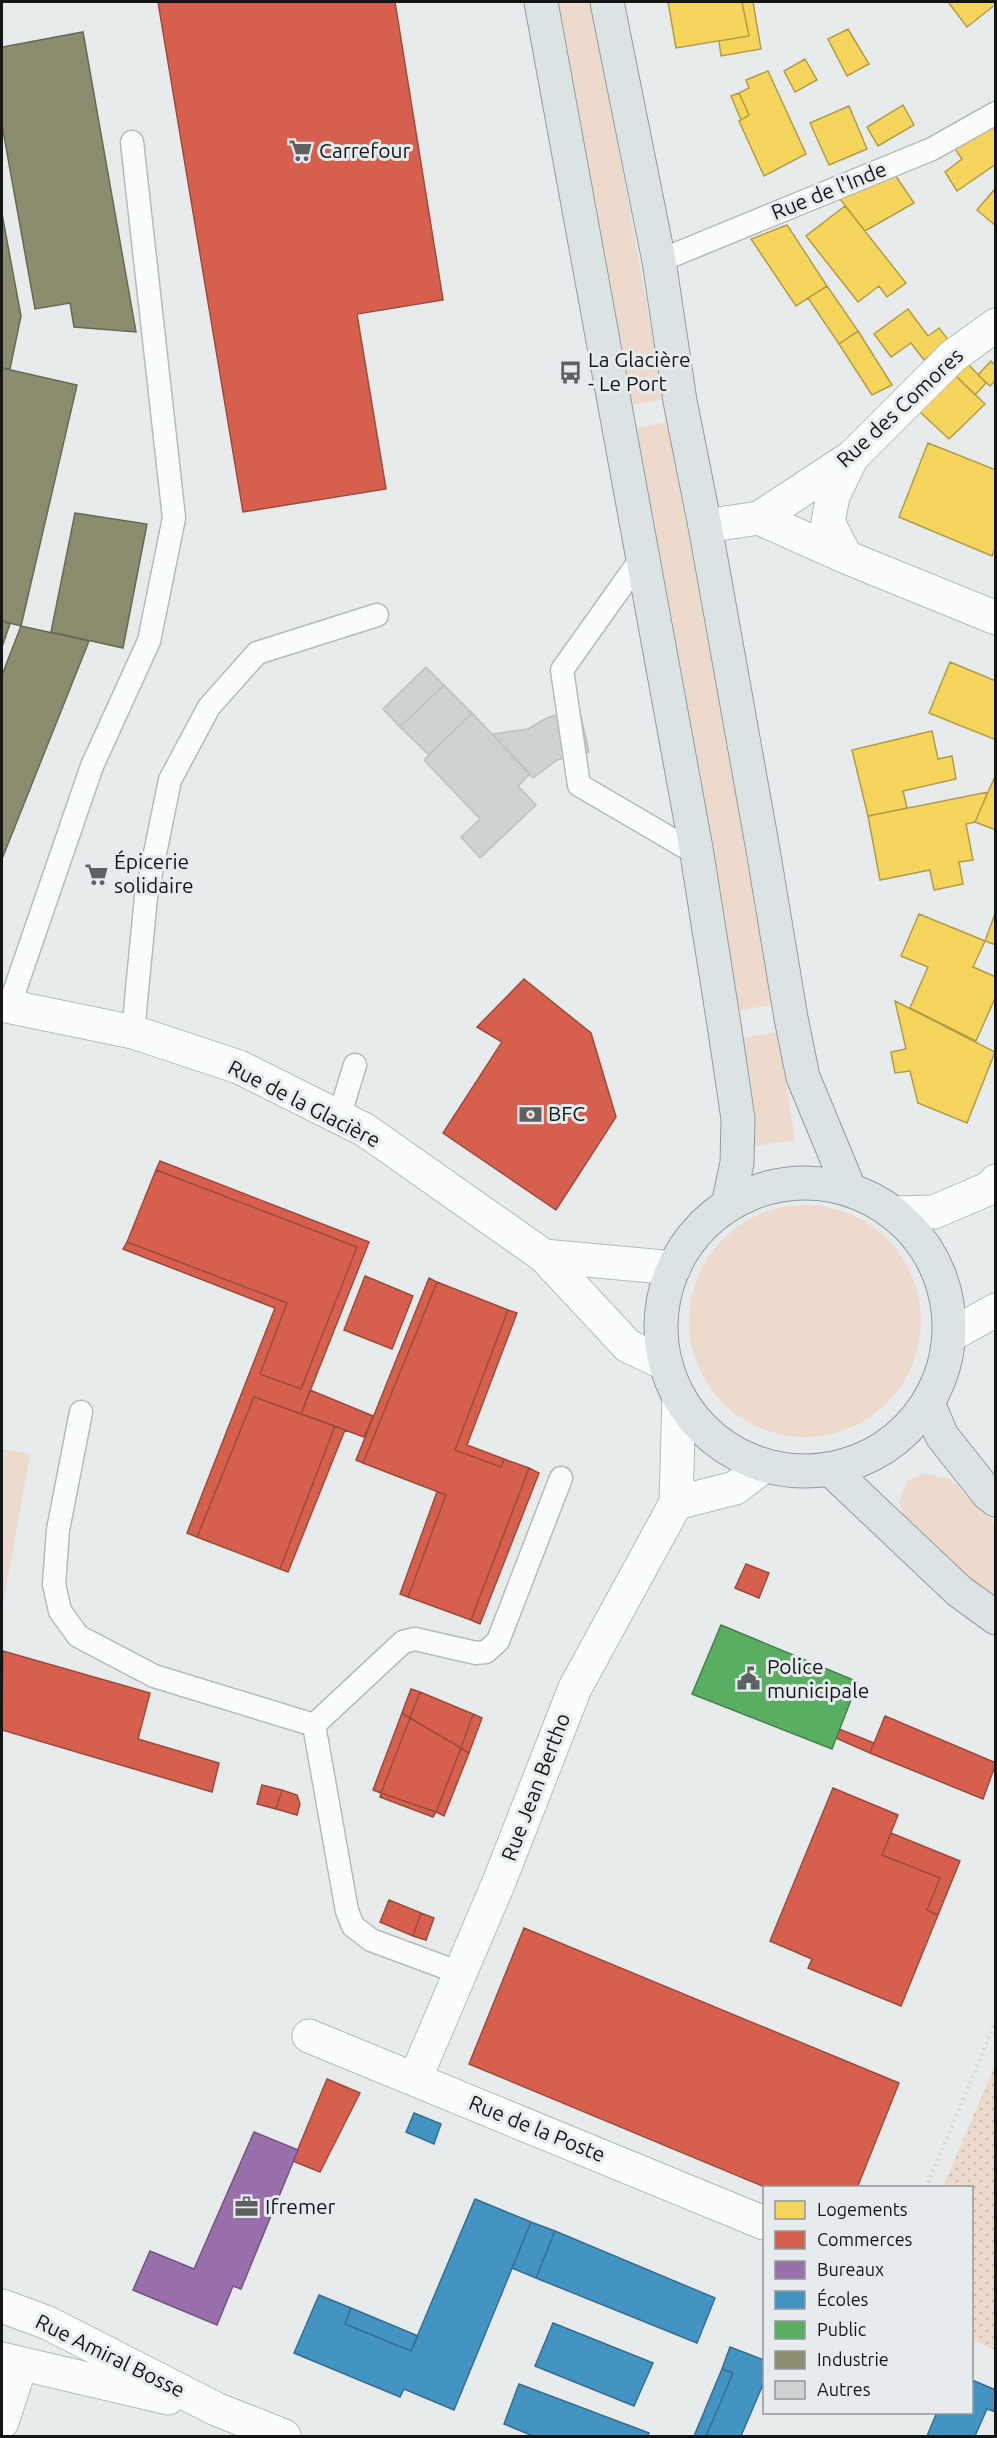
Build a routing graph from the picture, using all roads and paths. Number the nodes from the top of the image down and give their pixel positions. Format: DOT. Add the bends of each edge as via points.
graph roads {
  1 [pos="541,2"];
  2 [pos="607,2"];
  3 [pos="996,113"];
  4 [pos="132,142"];
  5 [pos="659,261"];
  6 [pos="996,325"];
  7 [pos="852,457"];
  8 [pos="759,518"];
  9 [pos="705,526"];
  10 [pos="643,556"];
  11 [pos="846,557"];
  12 [pos="377,615"];
  13 [pos="996,618"];
  14 [pos="697,854"];
  15 [pos="5,1006"];
  16 [pos="133,1032"];
  17 [pos="355,1065"];
  18 [pos="339,1117"];
  19 [pos="996,1181"];
  20 [pos="849,1188"];
  21 [pos="728,1205"];
  22 [pos="894,1213"];
  23 [pos="544,1256"];
  24 [pos="674,1268"];
  25 [pos="996,1310"];
  26 [pos="949,1336"];
  27 [pos="666,1364"];
  28 [pos="679,1398"];
  29 [pos="928,1402"];
  30 [pos="81,1412"];
  31 [pos="764,1466"];
  32 [pos="830,1469"];
  33 [pos="561,1478"];
  34 [pos="996,1500"];
  35 [pos="676,1503"];
  36 [pos="996,1618"];
  37 [pos="314,1725"];
  38 [pos="460,1973"];
  39 [pos="996,2021"];
  40 [pos="309,2036"];
  41 [pos="415,2079"];
  42 [pos="926,2186"];
  43 [pos="763,2222"];
  44 [pos="2,2306"];
  45 [pos="11,2362"];
  46 [pos="216,2409"];
  47 [pos="2,2422"];
  48 [pos="284,2436"];
  1 -- 10 [label="main road"];
  2 -- 5 [label="main road"];
  3 -- 5 [label="lane, Rue de l'Inde" via="932,149"];
  4 -- 15 [label="lane" via="174,518 149,641 92,766"];
  5 -- 9 [label="main road" via="680,401"];
  6 -- 7 [label="street, Rue des Comores" via="953,356"];
  7 -- 8 [label="street, Rue des Comores"];
  7 -- 11 [label="street" via="833,496 828,522"];
  8 -- 9 [label="street, Rue des Comores"];
  8 -- 11 [label="street"];
  9 -- 20 [label="main road" via="803,1077"];
  10 -- 14 [label="main road"];
  10 -- 14 [label="lane" via="562,670 579,785"];
  11 -- 13 [label="street"];
  12 -- 16 [label="lane" via="257,653 209,707 170,780 146,897"];
  14 -- 21 [label="main road" via="738,1119 738,1163"];
  15 -- 16 [label="street, Rue de la Glacière"];
  16 -- 18 [label="street, Rue de la Glacière" via="239,1066"];
  17 -- 18 [label="lane"];
  18 -- 23 [label="street, Rue de la Glacière" via="364,1130"];
  19 -- 22 [label="street" via="990,1188 933,1212"];
  20 -- 21 [label="main road" via="807,1182 776,1186"];
  20 -- 22 [label="main road"];
  21 -- 24 [label="main road" via="687,1243"];
  22 -- 26 [label="main road" via="926,1247 945,1290"];
  23 -- 24 [label="street, Rue de la Glacière"];
  23 -- 27 [label="street, Rue de la Glacière" via="628,1346"];
  24 -- 27 [label="main road" via="664,1298 661,1331"];
  25 -- 26 [label="street"];
  26 -- 29 [label="main road" via="943,1371"];
  27 -- 28 [label="main road"];
  28 -- 31 [label="main road" via="701,1427 730,1451"];
  28 -- 35 [label="street, Rue Jean Bertho"];
  29 -- 32 [label="main road" via="902,1434 869,1457"];
  29 -- 34 [label="main road" via="942,1436"];
  30 -- 37 [label="lane" via="58,1530 54,1584 60,1611 78,1635 154,1676"];
  31 -- 32 [label="main road" via="797,1472"];
  31 -- 35 [label="street" via="735,1488"];
  32 -- 36 [label="main road" via="959,1591"];
  33 -- 37 [label="lane" via="498,1641 492,1647 476,1653 415,1639 403,1642"];
  35 -- 38 [label="street, Rue Jean Bertho" via="575,1688"];
  37 -- 38 [label="lane" via="347,1911 353,1926 371,1940"];
  38 -- 41 [label="street, Rue Jean Bertho"];
  39 -- 42 [label="path"];
  40 -- 41 [label="street, Rue de la Poste"];
  41 -- 43 [label="street, Rue de la Poste"];
  44 -- 46 [label="street, Rue Amiral Bosse" via="48,2323"];
  45 -- 46 [label="street, Rue Amiral Bosse"];
  45 -- 47 [label="street"];
  46 -- 48 [label="street, Rue Amiral Bosse"];
}
